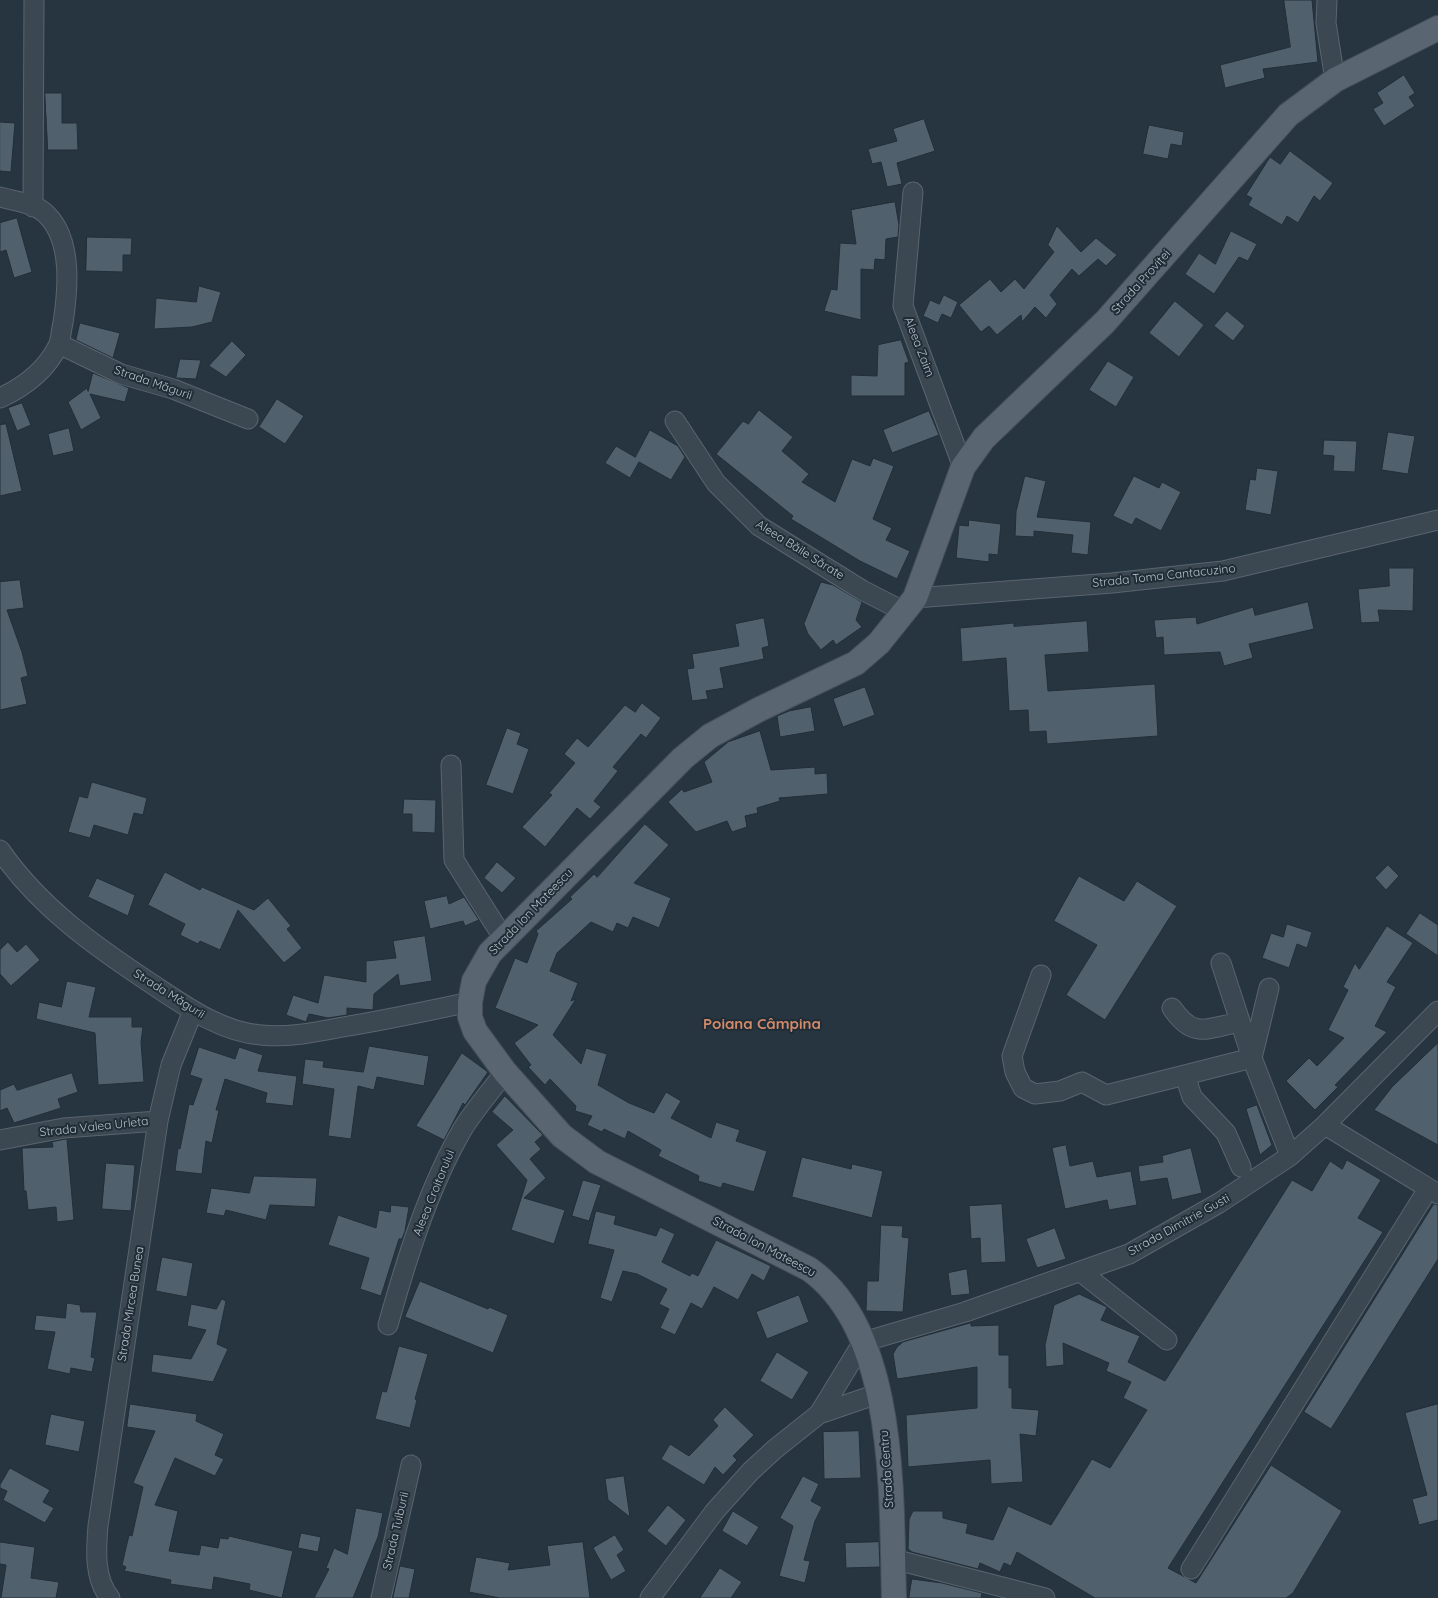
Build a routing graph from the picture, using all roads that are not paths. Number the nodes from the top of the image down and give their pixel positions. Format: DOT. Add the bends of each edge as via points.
graph roads {
  1 [pos="34,0"];
  2 [pos="1327,0"];
  3 [pos="1438,28"];
  4 [pos="1335,80"];
  5 [pos="913,192"];
  6 [pos="0,197"];
  7 [pos="33,207"];
  8 [pos="59,344"];
  9 [pos="0,398"];
  10 [pos="248,419"];
  11 [pos="675,421"];
  12 [pos="963,467"];
  13 [pos="1438,520"];
  14 [pos="910,605"];
  15 [pos="451,765"];
  16 [pos="0,850"];
  17 [pos="504,939"];
  18 [pos="1221,963"];
  19 [pos="1041,975"];
  20 [pos="1269,988"];
  21 [pos="470,1002"];
  22 [pos="1172,1008"];
  23 [pos="193,1011"];
  24 [pos="1438,1011"];
  25 [pos="1240,1022"];
  26 [pos="1252,1058"];
  27 [pos="505,1072"];
  28 [pos="1185,1075"];
  29 [pos="158,1121"];
  30 [pos="1325,1125"];
  31 [pos="0,1140"];
  32 [pos="1290,1156"];
  33 [pos="1241,1167"];
  34 [pos="1433,1192"];
  35 [pos="1082,1272"];
  36 [pos="388,1326"];
  37 [pos="1167,1340"];
  38 [pos="863,1342"];
  39 [pos="880,1393"];
  40 [pos="819,1414"];
  41 [pos="411,1465"];
  42 [pos="893,1560"];
  43 [pos="1191,1570"];
  44 [pos="110,1598"];
  45 [pos="381,1598"];
  46 [pos="650,1598"];
  47 [pos="894,1598"];
  48 [pos="1045,1598"];
  1 -- 7 [label="street"];
  2 -- 4 [label="street" via="1326,23"];
  3 -- 4 [label="main road, Strada Proviței"];
  4 -- 12 [label="main road, Strada Proviței" via="1288,115 1105,322 984,438"];
  5 -- 12 [label="street, Aleea Zaim" via="903,306"];
  6 -- 7 [label="street"];
  7 -- 8 [label="street" via="46,213 55,226 67,268"];
  8 -- 9 [label="street" via="45,367 27,383"];
  8 -- 10 [label="street, Strada Măgurii" via="121,374 173,388"];
  11 -- 14 [label="street, Aleea Băile Sărate" via="716,483 759,526 862,590"];
  12 -- 14 [label="main road, Strada Proviței"];
  13 -- 14 [label="street, Strada Toma Cantacuzino" via="1223,571"];
  14 -- 17 [label="main road, Strada Ion Mateescu" via="856,663 710,736 683,758"];
  15 -- 17 [label="street" via="454,860"];
  16 -- 23 [label="street, Strada Măgurii" via="36,894 75,929"];
  17 -- 21 [label="main road, Strada Ion Mateescu" via="480,967"];
  18 -- 25 [label="street"];
  19 -- 28 [label="street" via="1012,1056 1023,1088 1035,1094 1060,1091 1082,1082 1106,1095"];
  20 -- 26 [label="street"];
  21 -- 23 [label="street, Strada Măgurii" via="388,1020 287,1036 234,1030"];
  21 -- 27 [label="main road, Strada Ion Mateescu" via="475,1032"];
  22 -- 25 [label="street" via="1182,1024 1198,1031"];
  23 -- 29 [label="street, Strada Mircea Bunea" via="171,1065"];
  24 -- 30 [label="street, Strada Dimitrie Gusti"];
  25 -- 26 [label="street"];
  26 -- 28 [label="street"];
  26 -- 32 [label="street"];
  27 -- 36 [label="street, Aleea Croitorului" via="463,1128 448,1156 404,1268"];
  27 -- 38 [label="main road, Strada Ion Mateescu" via="546,1120 578,1150 809,1269 826,1281 840,1299"];
  28 -- 33 [label="street" via="1192,1098 1226,1133"];
  29 -- 31 [label="street, Strada Valea Urleta" via="64,1128"];
  29 -- 44 [label="street, Strada Mircea Bunea" via="98,1526 96,1553 104,1591"];
  30 -- 32 [label="street, Strada Dimitrie Gusti"];
  30 -- 34 [label="street"];
  32 -- 35 [label="street, Strada Dimitrie Gusti" via="1245,1188 1129,1254"];
  34 -- 43 [label="street"];
  35 -- 37 [label="street"];
  35 -- 38 [label="street, Strada Dimitrie Gusti" via="966,1312"];
  38 -- 39 [label="main road, Strada Centru"];
  38 -- 40 [label="street"];
  39 -- 40 [label="street"];
  39 -- 42 [label="main road, Strada Centru"];
  40 -- 46 [label="street" via="745,1478 714,1512"];
  41 -- 45 [label="street, Strada Tulburii"];
  42 -- 47 [label="main road, Strada Centru"];
  42 -- 48 [label="street"];
}
